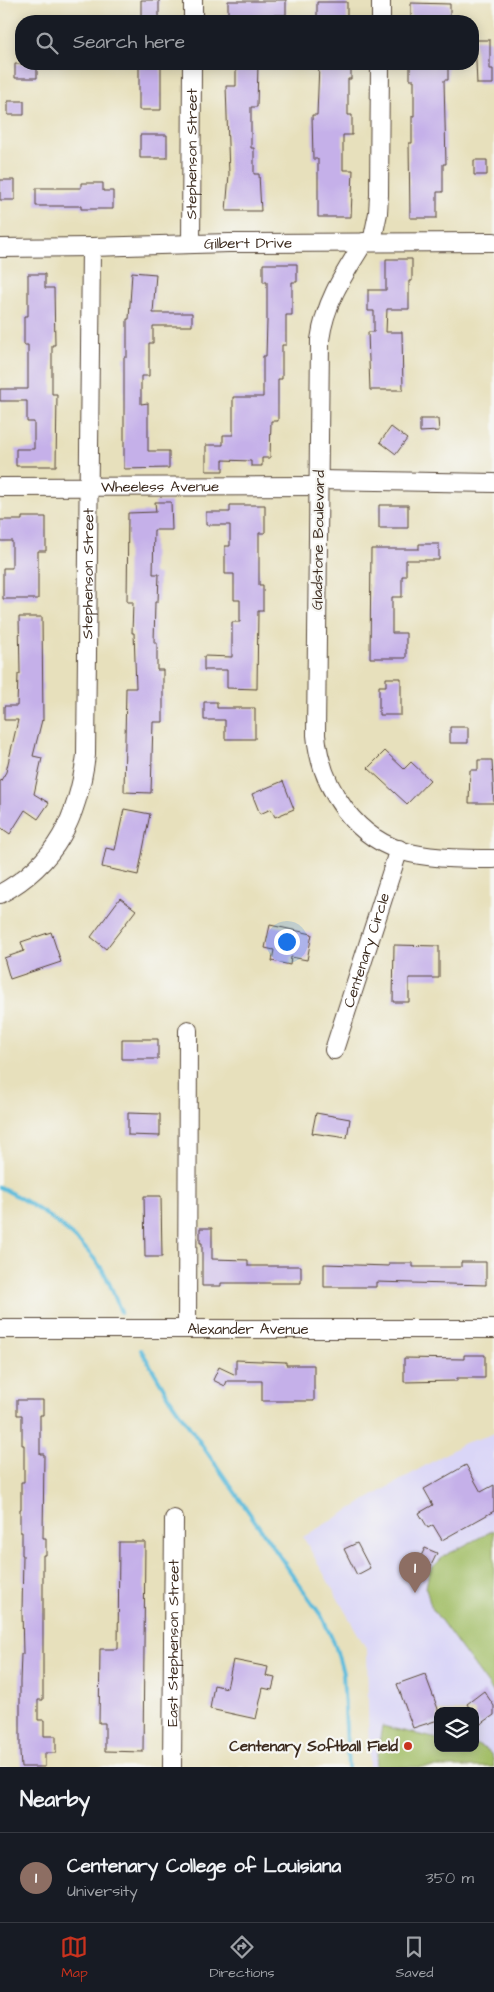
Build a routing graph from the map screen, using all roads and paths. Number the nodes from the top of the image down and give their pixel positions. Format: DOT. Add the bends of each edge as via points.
graph roads {
  1 [pos="193,0"];
  2 [pos="381,0"];
  3 [pos="193,15"];
  4 [pos="381,15"];
  5 [pos="192,70"];
  6 [pos="380,70"];
  7 [pos="368,242"];
  8 [pos="494,242"];
  9 [pos="191,244"];
  10 [pos="90,247"];
  11 [pos="0,248"];
  12 [pos="319,483"];
  13 [pos="494,483"];
  14 [pos="0,487"];
  15 [pos="88,487"];
  16 [pos="399,849"];
  17 [pos="494,859"];
  18 [pos="0,894"];
  19 [pos="188,1030"];
  20 [pos="334,1050"];
  21 [pos="0,1329"];
  22 [pos="187,1329"];
  23 [pos="494,1329"];
  24 [pos="174,1519"];
  25 [pos="172,1767"];
  1 -- 3 [label="street"];
  2 -- 4 [label="street"];
  5 -- 9 [label="street, Stephenson Street"];
  6 -- 7 [label="street, Gladstone Boulevard" via="378,213"];
  7 -- 8 [label="street, Gilbert Drive"];
  7 -- 9 [label="street, Gilbert Drive"];
  7 -- 12 [label="street, Gladstone Boulevard" via="331,299 323,320 320,340"];
  9 -- 10 [label="street, Gilbert Drive"];
  10 -- 11 [label="street, Gilbert Drive"];
  10 -- 15 [label="street, Stephenson Street"];
  12 -- 13 [label="street, Wheeless Avenue"];
  12 -- 15 [label="street, Wheeless Avenue"];
  12 -- 16 [label="street, Gladstone Boulevard" via="318,751 324,774 348,814 368,832"];
  14 -- 15 [label="street, Wheeless Avenue"];
  15 -- 18 [label="street, Stephenson Street" via="86,755 83,783 58,843 41,863"];
  16 -- 17 [label="street, Gladstone Boulevard" via="432,856"];
  16 -- 20 [label="street, Centenary Circle"];
  19 -- 22 [label="street"];
  21 -- 22 [label="street, Alexander Avenue"];
  22 -- 23 [label="street, Alexander Avenue"];
  24 -- 25 [label="street, East Stephenson Street"];
}
